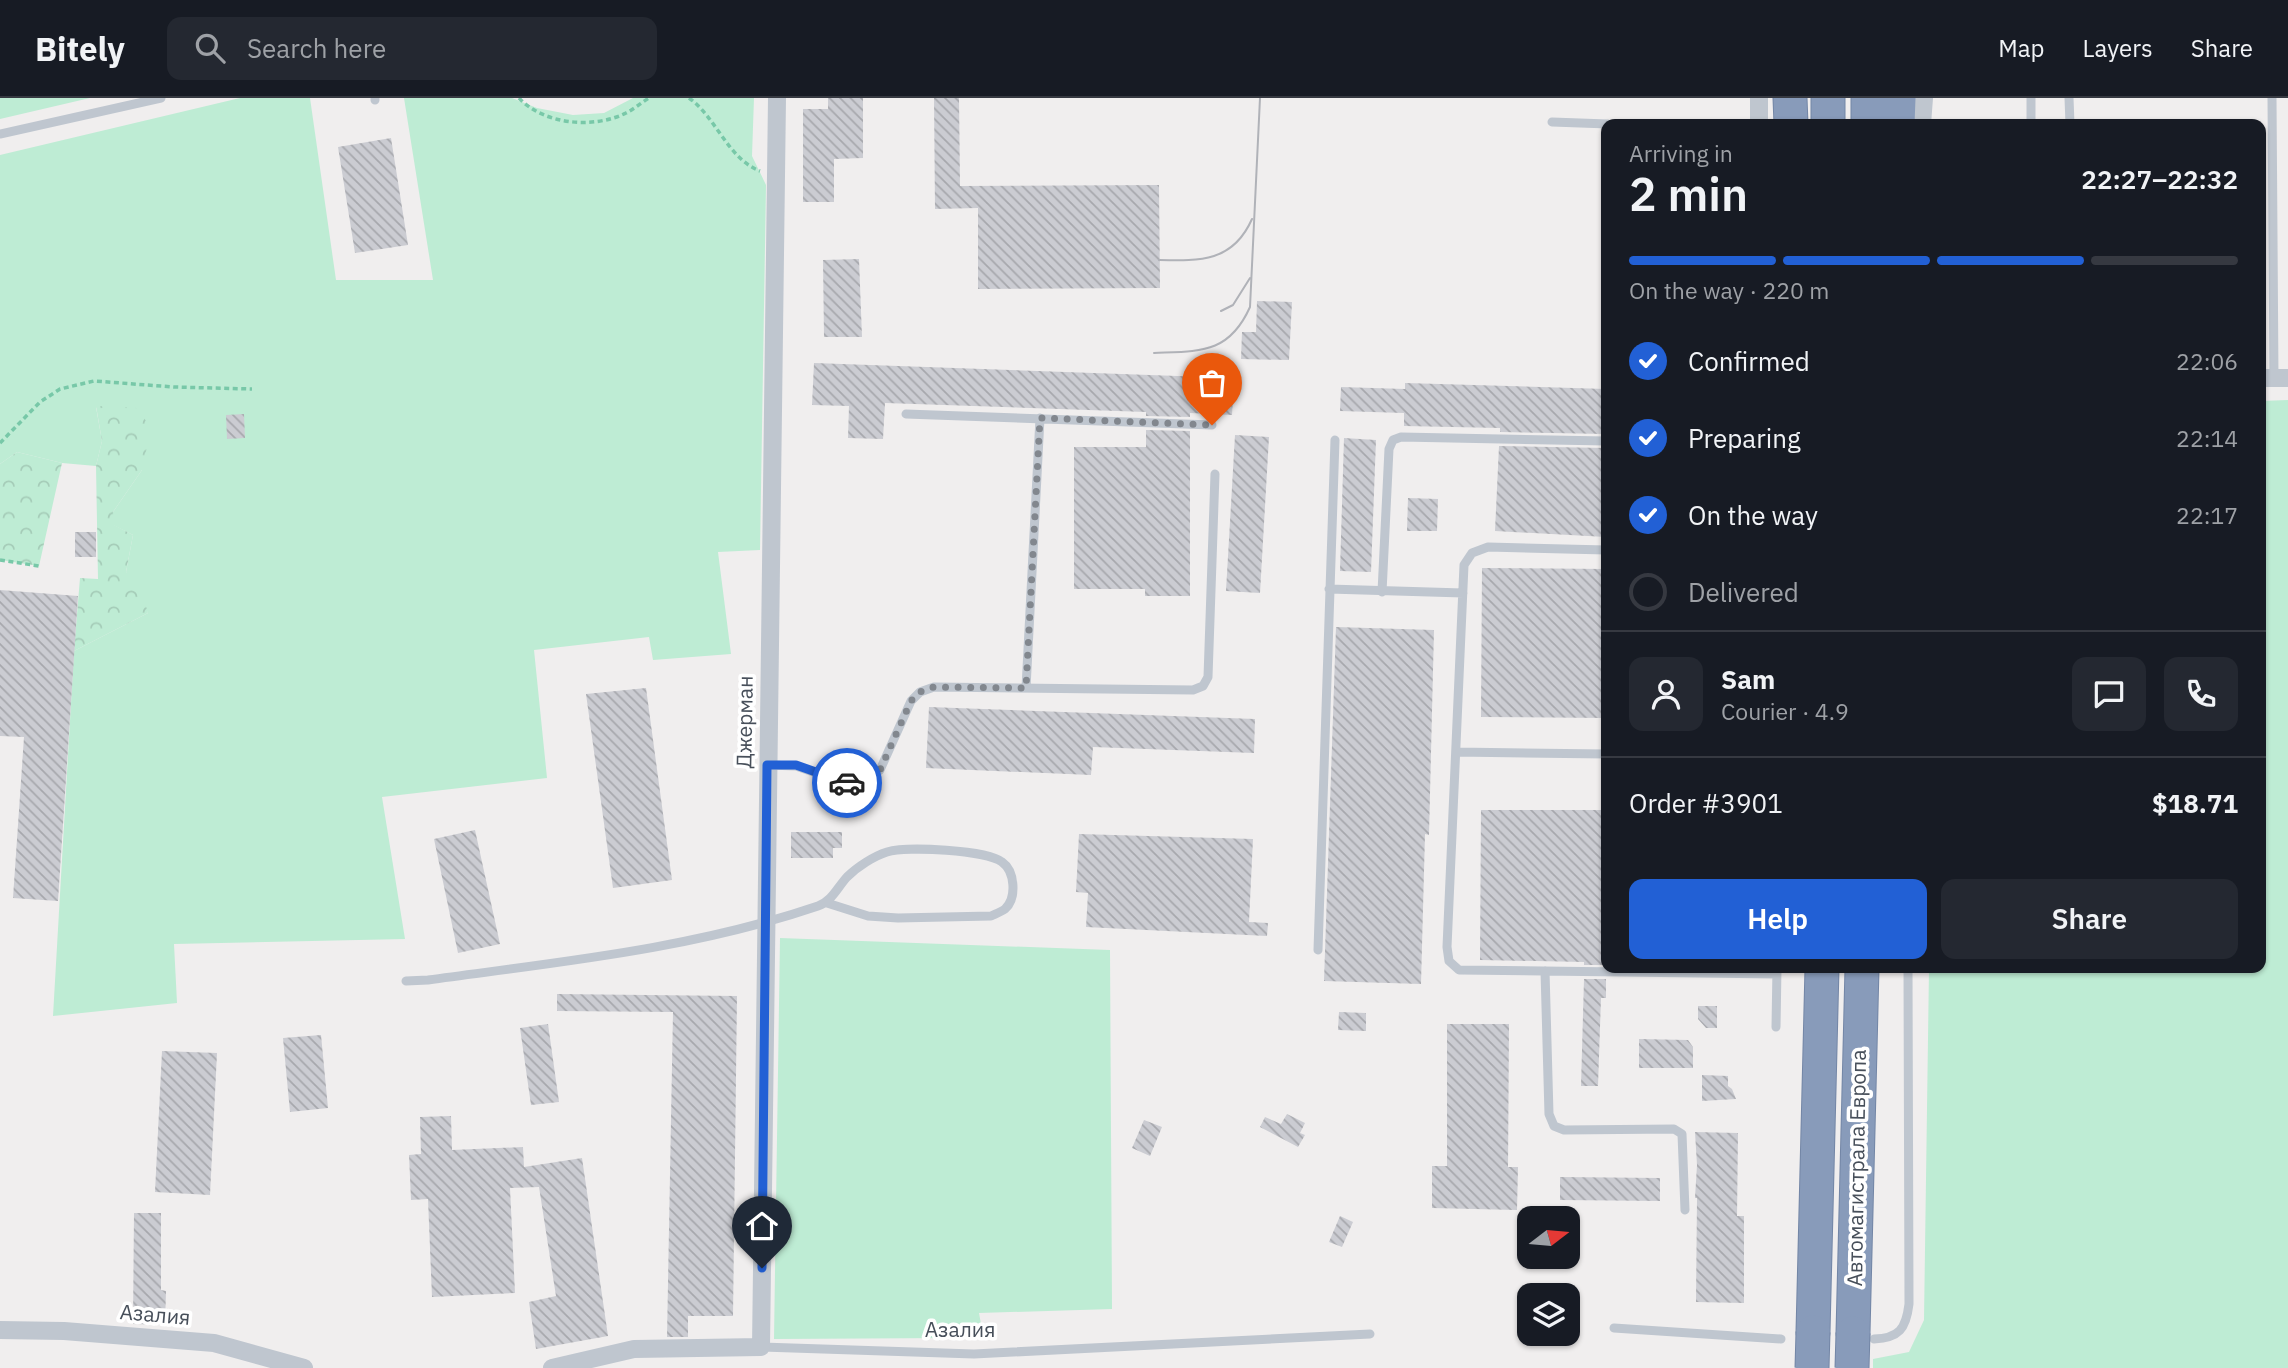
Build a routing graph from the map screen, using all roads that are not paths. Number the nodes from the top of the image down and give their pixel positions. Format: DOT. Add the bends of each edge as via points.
graph roads {
  1 [pos="161,98"];
  2 [pos="777,98"];
  3 [pos="1759,98"];
  4 [pos="1790,98"];
  5 [pos="1828,98"];
  6 [pos="1868,98"];
  7 [pos="1899,98"];
  8 [pos="1924,98"];
  9 [pos="2031,98"];
  10 [pos="2069,98"];
  11 [pos="2272,98"];
  12 [pos="1759,119"];
  13 [pos="1791,119"];
  14 [pos="1828,119"];
  15 [pos="1868,119"];
  16 [pos="1898,119"];
  17 [pos="1922,119"];
  18 [pos="2031,119"];
  19 [pos="2070,119"];
  20 [pos="1552,122"];
  21 [pos="1601,124"];
  22 [pos="0,134"];
  23 [pos="2274,378"];
  24 [pos="906,414"];
  25 [pos="1040,418"];
  26 [pos="1212,425"];
  27 [pos="1335,440"];
  28 [pos="1601,441"];
  29 [pos="1214,474"];
  30 [pos="1601,550"];
  31 [pos="1329,589"];
  32 [pos="1382,592"];
  33 [pos="1463,593"];
  34 [pos="1026,688"];
  35 [pos="1456,752"];
  36 [pos="1601,754"];
  37 [pos="767,765"];
  38 [pos="827,903"];
  39 [pos="766,923"];
  40 [pos="1318,950"];
  41 [pos="1545,971"];
  42 [pos="1601,971"];
  43 [pos="1777,973"];
  44 [pos="1822,973"];
  45 [pos="1862,973"];
  46 [pos="1908,973"];
  47 [pos="406,981"];
  48 [pos="1776,1027"];
  49 [pos="1685,1210"];
  50 [pos="1614,1328"];
  51 [pos="0,1330"];
  52 [pos="1370,1334"];
  53 [pos="1797,1335"];
  54 [pos="1863,1336"];
  55 [pos="761,1347"];
  56 [pos="304,1368"];
  57 [pos="552,1368"];
  58 [pos="1812,1368"];
  59 [pos="1852,1368"];
  1 -- 22 [label="lane"];
  2 -- 37 [label="street, Джерман"];
  3 -- 12 [label="street"];
  4 -- 13 [label="highway"];
  5 -- 14 [label="highway"];
  6 -- 15 [label="highway"];
  7 -- 16 [label="highway"];
  8 -- 17 [label="street"];
  9 -- 18 [label="lane"];
  10 -- 19 [label="lane"];
  11 -- 23 [label="lane"];
  20 -- 21 [label="lane"];
  24 -- 25 [label="lane"];
  25 -- 26 [label="lane"];
  25 -- 34 [label="lane"];
  27 -- 31 [label="lane"];
  28 -- 32 [label="lane" via="1393,440"];
  29 -- 34 [label="lane" via="1208,677 1203,686 1193,690"];
  30 -- 33 [label="lane" via="1488,547 1472,554 1464,565"];
  31 -- 32 [label="lane"];
  31 -- 40 [label="lane"];
  32 -- 33 [label="lane"];
  33 -- 35 [label="lane"];
  34 -- 37 [label="lane" via="934,687 920,692 911,701 880,770 866,780 845,783 796,765"];
  35 -- 36 [label="lane"];
  35 -- 41 [label="lane" via="1450,961 1459,970"];
  37 -- 39 [label="street, Джерман"];
  38 -- 38 [label="lane" via="862,866 888,852 924,848 994,856 1010,873 1013,888 1003,911 990,916 868,916"];
  38 -- 39 [label="lane"];
  39 -- 47 [label="lane" via="639,951"];
  39 -- 55 [label="street, Джерман"];
  41 -- 42 [label="lane"];
  41 -- 49 [label="lane" via="1549,1114 1554,1126 1564,1130 1674,1129 1682,1134"];
  43 -- 48 [label="lane"];
  44 -- 53 [label="highway, Автомагистрала Европа"];
  45 -- 54 [label="highway, Автомагистрала Европа"];
  46 -- 54 [label="lane" via="1909,1304 1896,1335 1886,1339"];
  50 -- 53 [label="lane"];
  51 -- 56 [label="street, Азалия" via="214,1343"];
  52 -- 55 [label="lane, Азалия" via="974,1354"];
  53 -- 58 [label="highway, Автомагистрала Европа, bridge"];
  54 -- 59 [label="highway, Автомагистрала Европа, bridge"];
  55 -- 57 [label="street, Азалия" via="634,1349"];
}
